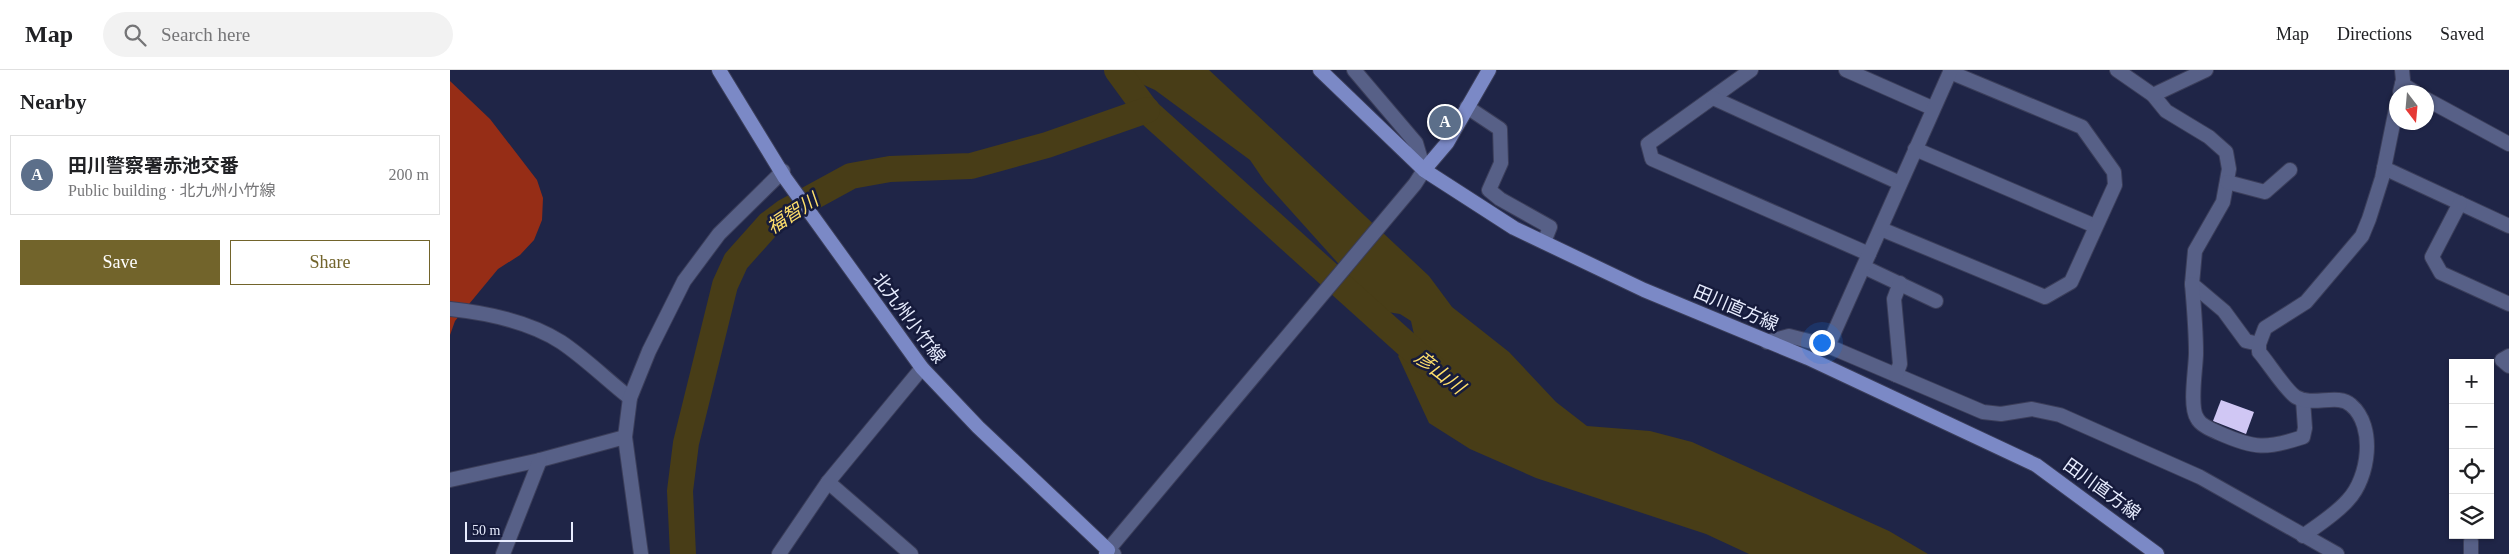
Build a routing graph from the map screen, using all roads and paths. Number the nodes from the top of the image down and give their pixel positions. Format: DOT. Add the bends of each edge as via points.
graph roads {
  1 [pos="719,70"];
  2 [pos="1320,70"];
  3 [pos="1354,70"];
  4 [pos="1489,70"];
  5 [pos="1751,70"];
  6 [pos="1846,70"];
  7 [pos="2117,70"];
  8 [pos="2206,70"];
  9 [pos="2402,70"];
  10 [pos="1950,71"];
  11 [pos="2401,85"];
  12 [pos="2153,95"];
  13 [pos="1713,98"];
  14 [pos="2434,103"];
  15 [pos="1468,107"];
  16 [pos="1932,108"];
  17 [pos="2392,130"];
  18 [pos="2509,144"];
  19 [pos="1915,150"];
  20 [pos="2384,168"];
  21 [pos="1424,170"];
  22 [pos="2290,170"];
  23 [pos="784,175"];
  24 [pos="2227,182"];
  25 [pos="1900,183"];
  26 [pos="2460,203"];
  27 [pos="2095,226"];
  28 [pos="2509,226"];
  29 [pos="1882,229"];
  30 [pos="1544,242"];
  31 [pos="1866,261"];
  32 [pos="1900,283"];
  33 [pos="2192,284"];
  34 [pos="1936,301"];
  35 [pos="2509,304"];
  36 [pos="450,309"];
  37 [pos="1768,342"];
  38 [pos="2259,344"];
  39 [pos="1828,346"];
  40 [pos="2509,356"];
  41 [pos="2509,366"];
  42 [pos="922,368"];
  43 [pos="1896,375"];
  44 [pos="630,398"];
  45 [pos="2303,400"];
  46 [pos="626,437"];
  47 [pos="540,460"];
  48 [pos="450,480"];
  49 [pos="828,482"];
  50 [pos="2303,536"];
  51 [pos="1109,553"];
  52 [pos="503,554"];
  53 [pos="642,554"];
  54 [pos="779,554"];
  55 [pos="911,554"];
  56 [pos="2157,554"];
  57 [pos="2337,554"];
  1 -- 23 [label="main road, 北九州小竹線"];
  2 -- 21 [label="main road, 田川直方線"];
  3 -- 21 [label="street" via="1416,143"];
  4 -- 15 [label="main road"];
  5 -- 13 [label="street"];
  6 -- 16 [label="street"];
  7 -- 12 [label="street"];
  8 -- 12 [label="street"];
  9 -- 11 [label="street"];
  10 -- 16 [label="street"];
  10 -- 27 [label="street" via="2082,127 2114,172 2115,185"];
  12 -- 24 [label="street" via="2166,111 2209,137 2226,152"];
  13 -- 25 [label="street"];
  13 -- 31 [label="street" via="1648,144 1652,159"];
  14 -- 18 [label="street"];
  15 -- 21 [label="main road" via="1447,142"];
  15 -- 30 [label="street" via="1500,129 1500,163 1489,190 1550,228"];
  16 -- 19 [label="street"];
  17 -- 20 [label="street"];
  19 -- 25 [label="street"];
  19 -- 27 [label="street"];
  20 -- 26 [label="street"];
  20 -- 38 [label="street" via="2362,236 2306,302 2265,328"];
  21 -- 30 [label="main road, 田川直方線" via="1514,228"];
  21 -- 51 [label="street"];
  22 -- 24 [label="street" via="2265,192"];
  23 -- 42 [label="main road, 北九州小竹線"];
  23 -- 44 [label="street" via="719,234 684,281"];
  24 -- 33 [label="street" via="2223,202 2195,251"];
  25 -- 29 [label="street"];
  26 -- 28 [label="street"];
  26 -- 35 [label="street" via="2432,257 2441,273"];
  27 -- 29 [label="street" via="2071,282 2045,297"];
  29 -- 31 [label="street"];
  30 -- 37 [label="main road, 田川直方線" via="1644,290"];
  31 -- 32 [label="street"];
  31 -- 39 [label="street"];
  32 -- 34 [label="street"];
  32 -- 43 [label="street" via="1894,298 1900,364"];
  33 -- 38 [label="street" via="2224,311 2246,341"];
  33 -- 45 [label="street" via="2196,353 2194,407 2197,419 2211,430 2244,445 2282,444 2303,437"];
  36 -- 44 [label="street" via="522,324 560,342"];
  37 -- 39 [label="street" via="1789,336"];
  37 -- 56 [label="main road, 田川直方線" via="2036,465"];
  38 -- 45 [label="street" via="2260,352 2294,396"];
  39 -- 43 [label="street"];
  40 -- 41 [label="street" via="2502,360"];
  42 -- 49 [label="street"];
  42 -- 51 [label="main road, 北九州小竹線" via="978,427"];
  43 -- 50 [label="street" via="1983,412 2001,414 2032,409 2060,416 2200,477"];
  44 -- 46 [label="street"];
  45 -- 50 [label="street" via="2340,399 2351,404 2363,421 2367,440 2360,482 2348,500"];
  46 -- 47 [label="street"];
  46 -- 53 [label="street"];
  47 -- 48 [label="street"];
  47 -- 52 [label="street"];
  49 -- 54 [label="street"];
  49 -- 55 [label="street"];
  50 -- 57 [label="street"];
}
